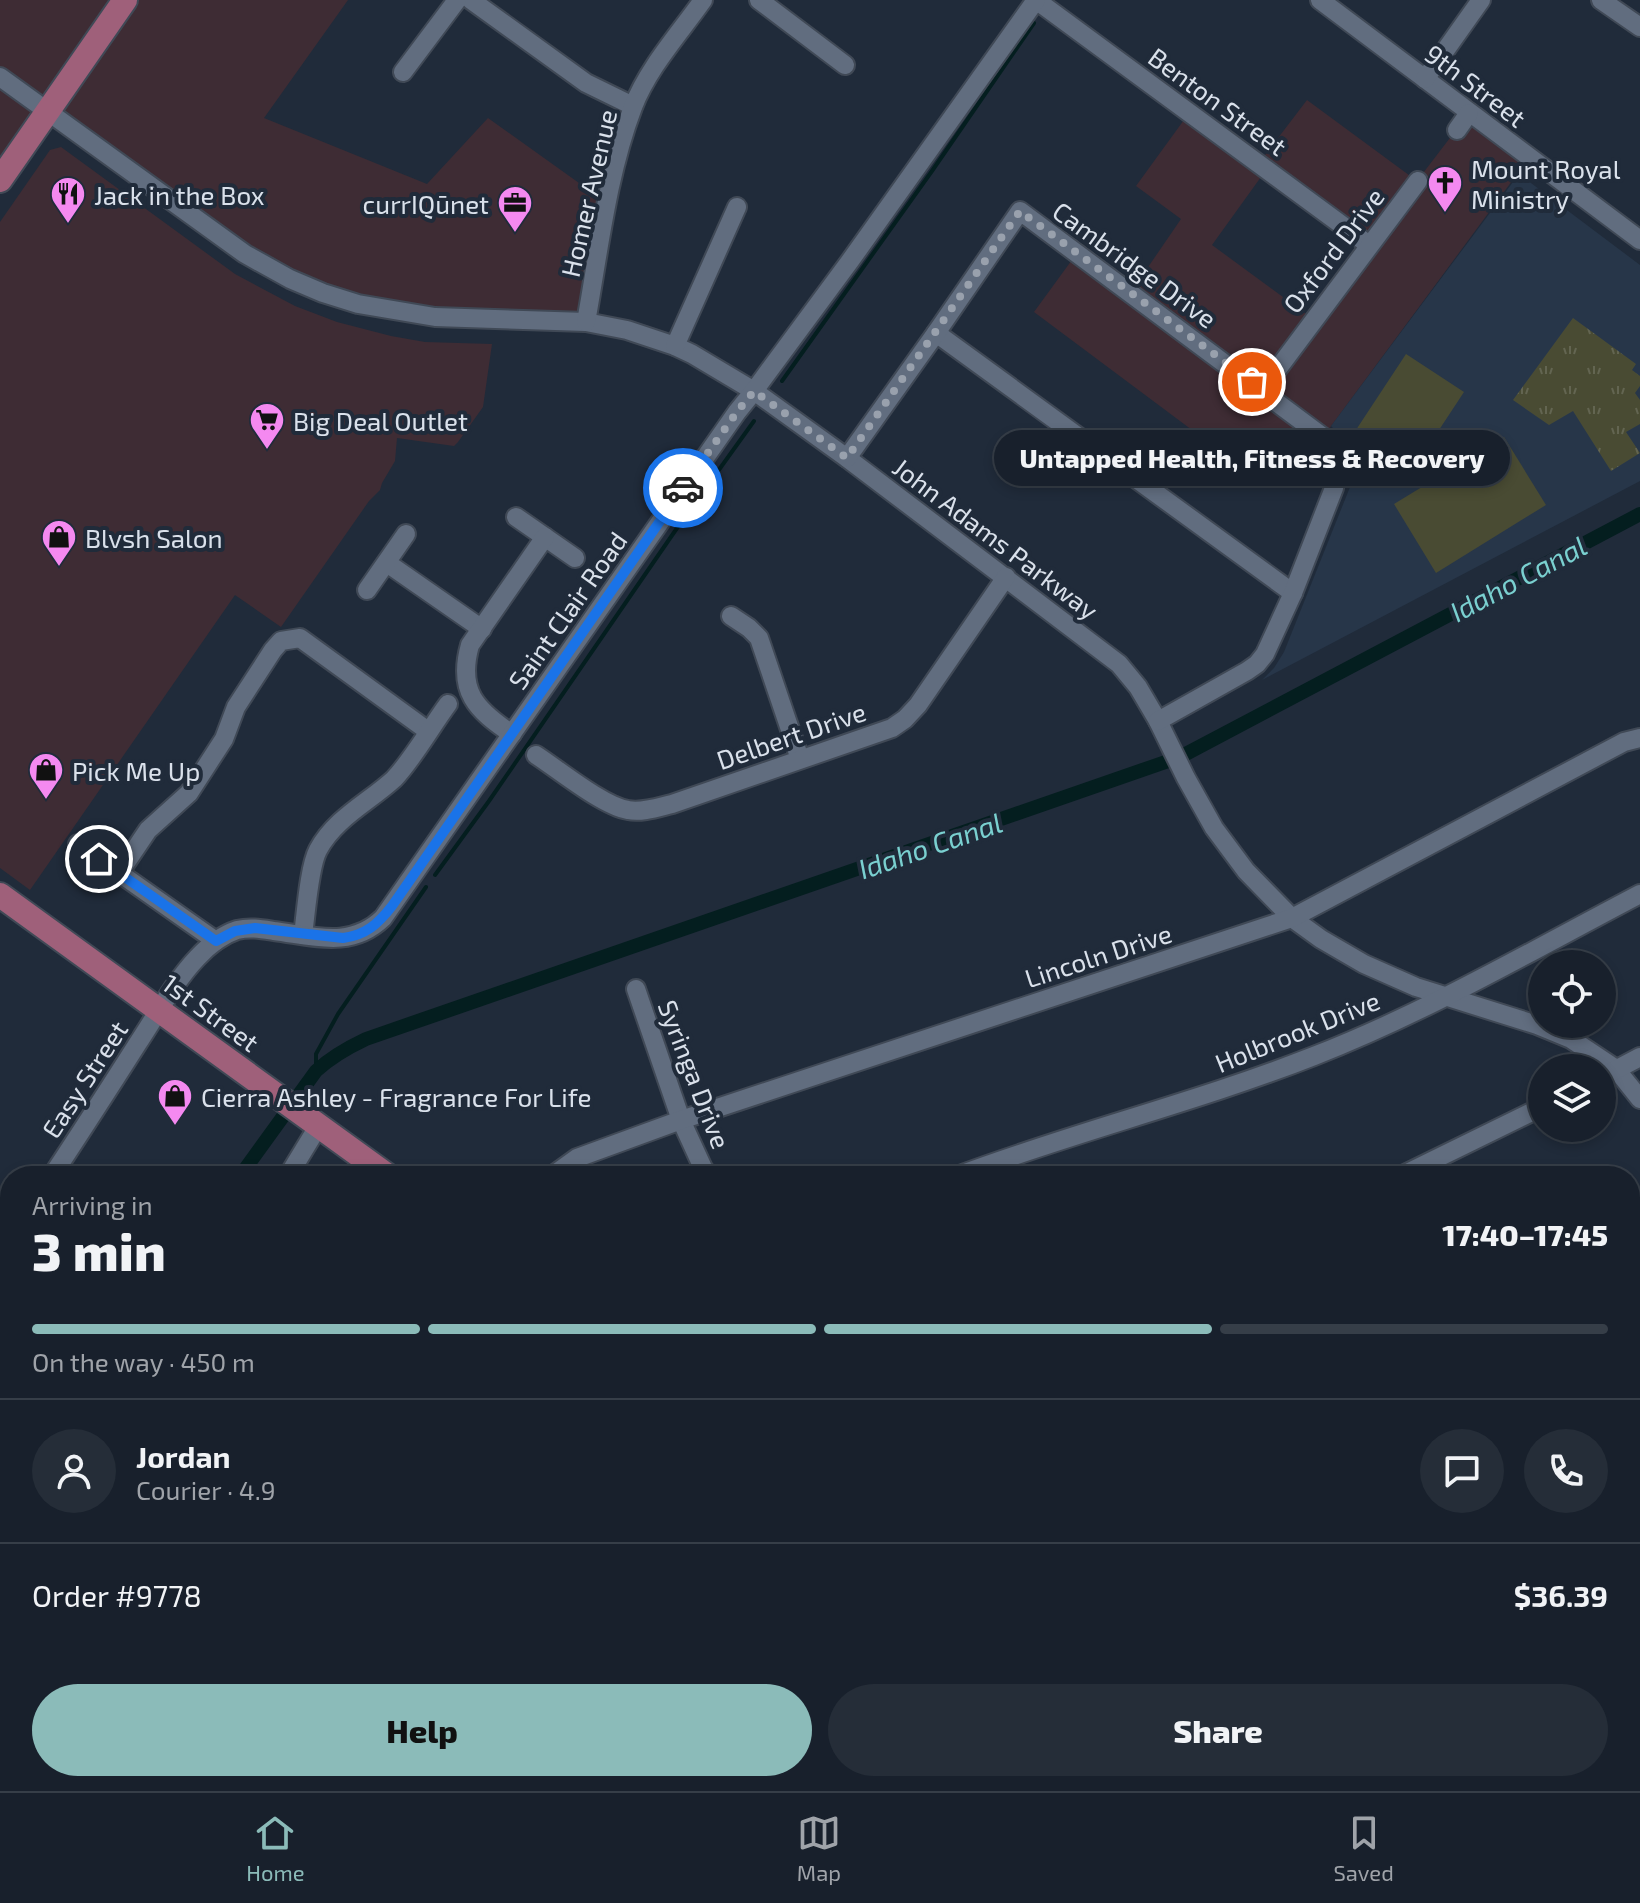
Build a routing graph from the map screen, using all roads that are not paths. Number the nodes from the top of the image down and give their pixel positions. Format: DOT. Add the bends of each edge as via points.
graph roads {
  1 [pos="125,0"];
  2 [pos="457,0"];
  3 [pos="471,0"];
  4 [pos="703,0"];
  5 [pos="759,0"];
  6 [pos="1036,0"];
  7 [pos="1320,0"];
  8 [pos="1481,0"];
  9 [pos="1601,0"];
  10 [pos="1640,27"];
  11 [pos="845,65"];
  12 [pos="403,72"];
  13 [pos="0,77"];
  14 [pos="1425,79"];
  15 [pos="633,106"];
  16 [pos="49,112"];
  17 [pos="1469,113"];
  18 [pos="1457,130"];
  19 [pos="0,180"];
  20 [pos="1418,181"];
  21 [pos="737,207"];
  22 [pos="1640,240"];
  23 [pos="1369,245"];
  24 [pos="586,322"];
  25 [pos="936,333"];
  26 [pos="675,346"];
  27 [pos="1262,390"];
  28 [pos="754,391"];
  29 [pos="847,458"];
  30 [pos="516,517"];
  31 [pos="406,534"];
  32 [pos="545,537"];
  33 [pos="575,558"];
  34 [pos="387,563"];
  35 [pos="1006,577"];
  36 [pos="367,590"];
  37 [pos="1293,593"];
  38 [pos="731,616"];
  39 [pos="482,629"];
  40 [pos="448,704"];
  41 [pos="1158,721"];
  42 [pos="428,731"];
  43 [pos="512,734"];
  44 [pos="1640,738"];
  45 [pos="536,755"];
  46 [pos="800,759"];
  47 [pos="78,844"];
  48 [pos="119,873"];
  49 [pos="1640,894"];
  50 [pos="0,895"];
  51 [pos="1292,918"];
  52 [pos="303,935"];
  53 [pos="216,941"];
  54 [pos="636,989"];
  55 [pos="1447,996"];
  56 [pos="159,1010"];
  57 [pos="1588,1054"];
  58 [pos="1640,1057"];
  59 [pos="1616,1069"];
  60 [pos="1616,1079"];
  61 [pos="1640,1099"];
  62 [pos="1528,1114"];
  63 [pos="312,1120"];
  64 [pos="681,1120"];
  65 [pos="58,1166"];
  66 [pos="292,1166"];
  67 [pos="374,1166"];
  68 [pos="566,1166"];
  69 [pos="702,1166"];
  70 [pos="983,1166"];
  71 [pos="1421,1166"];
  1 -- 16 [label="main road"];
  2 -- 12 [label="street"];
  3 -- 15 [label="street" via="586,83"];
  4 -- 15 [label="street, Homer Avenue"];
  5 -- 11 [label="street"];
  6 -- 23 [label="street, Benton Street"];
  6 -- 28 [label="street, Saint Clair Road"];
  7 -- 14 [label="street, 9th Street"];
  8 -- 14 [label="street"];
  9 -- 10 [label="street"];
  13 -- 16 [label="street, John Adams Parkway"];
  14 -- 17 [label="street, 9th Street"];
  15 -- 24 [label="street, Homer Avenue" via="611,183"];
  16 -- 19 [label="main road"];
  16 -- 24 [label="street, John Adams Parkway" via="245,254 323,293 435,317"];
  17 -- 18 [label="street"];
  17 -- 22 [label="street, 9th Street"];
  20 -- 23 [label="street, Oxford Drive"];
  21 -- 26 [label="street"];
  23 -- 27 [label="street, Oxford Drive"];
  24 -- 26 [label="street, John Adams Parkway"];
  25 -- 27 [label="street, Cambridge Drive" via="1020,211"];
  25 -- 29 [label="street, Cambridge Drive"];
  25 -- 37 [label="street"];
  26 -- 28 [label="street, John Adams Parkway"];
  27 -- 37 [label="street, Cambridge Drive" via="1323,437 1338,460 1334,488"];
  28 -- 29 [label="street, John Adams Parkway"];
  28 -- 43 [label="street, Saint Clair Road"];
  29 -- 35 [label="street, John Adams Parkway"];
  30 -- 32 [label="street"];
  31 -- 34 [label="street"];
  32 -- 33 [label="street"];
  32 -- 39 [label="street"];
  34 -- 36 [label="street"];
  34 -- 39 [label="street"];
  35 -- 41 [label="street, John Adams Parkway" via="1119,664"];
  35 -- 46 [label="street, Delbert Drive" via="905,719"];
  37 -- 41 [label="street, Cambridge Drive" via="1257,664"];
  38 -- 46 [label="street" via="759,638"];
  39 -- 43 [label="street" via="470,645 465,682 480,709"];
  40 -- 42 [label="street"];
  41 -- 51 [label="street, John Adams Parkway" via="1227,848"];
  42 -- 48 [label="street" via="300,638 281,641 236,707 224,739 189,793 148,830"];
  42 -- 52 [label="street" via="393,779 350,813 317,851"];
  43 -- 52 [label="street, Saint Clair Road" via="373,928 354,937"];
  44 -- 51 [label="street, Lincoln Drive"];
  45 -- 46 [label="street, Delbert Drive" via="611,805 631,811 672,804"];
  47 -- 48 [label="street"];
  48 -- 53 [label="street"];
  49 -- 55 [label="street, Holbrook Drive"];
  50 -- 56 [label="main road, 1st Street"];
  51 -- 55 [label="street, John Adams Parkway" via="1364,964"];
  51 -- 64 [label="street, Lincoln Drive"];
  52 -- 53 [label="street, Saint Clair Road" via="255,928"];
  53 -- 56 [label="street, Saint Clair Road" via="196,958"];
  54 -- 64 [label="street, Syringa Drive"];
  55 -- 57 [label="street, John Adams Parkway" via="1571,1039"];
  55 -- 70 [label="street, Holbrook Drive" via="1314,1056"];
  56 -- 63 [label="main road, 1st Street"];
  56 -- 65 [label="street, Easy Street"];
  58 -- 59 [label="street"];
  60 -- 61 [label="street, John Adams Parkway"];
  62 -- 71 [label="street"];
  63 -- 66 [label="street"];
  63 -- 67 [label="main road, 1st Street"];
  64 -- 68 [label="street, Lincoln Drive"];
  64 -- 69 [label="street, Syringa Drive"];
}
